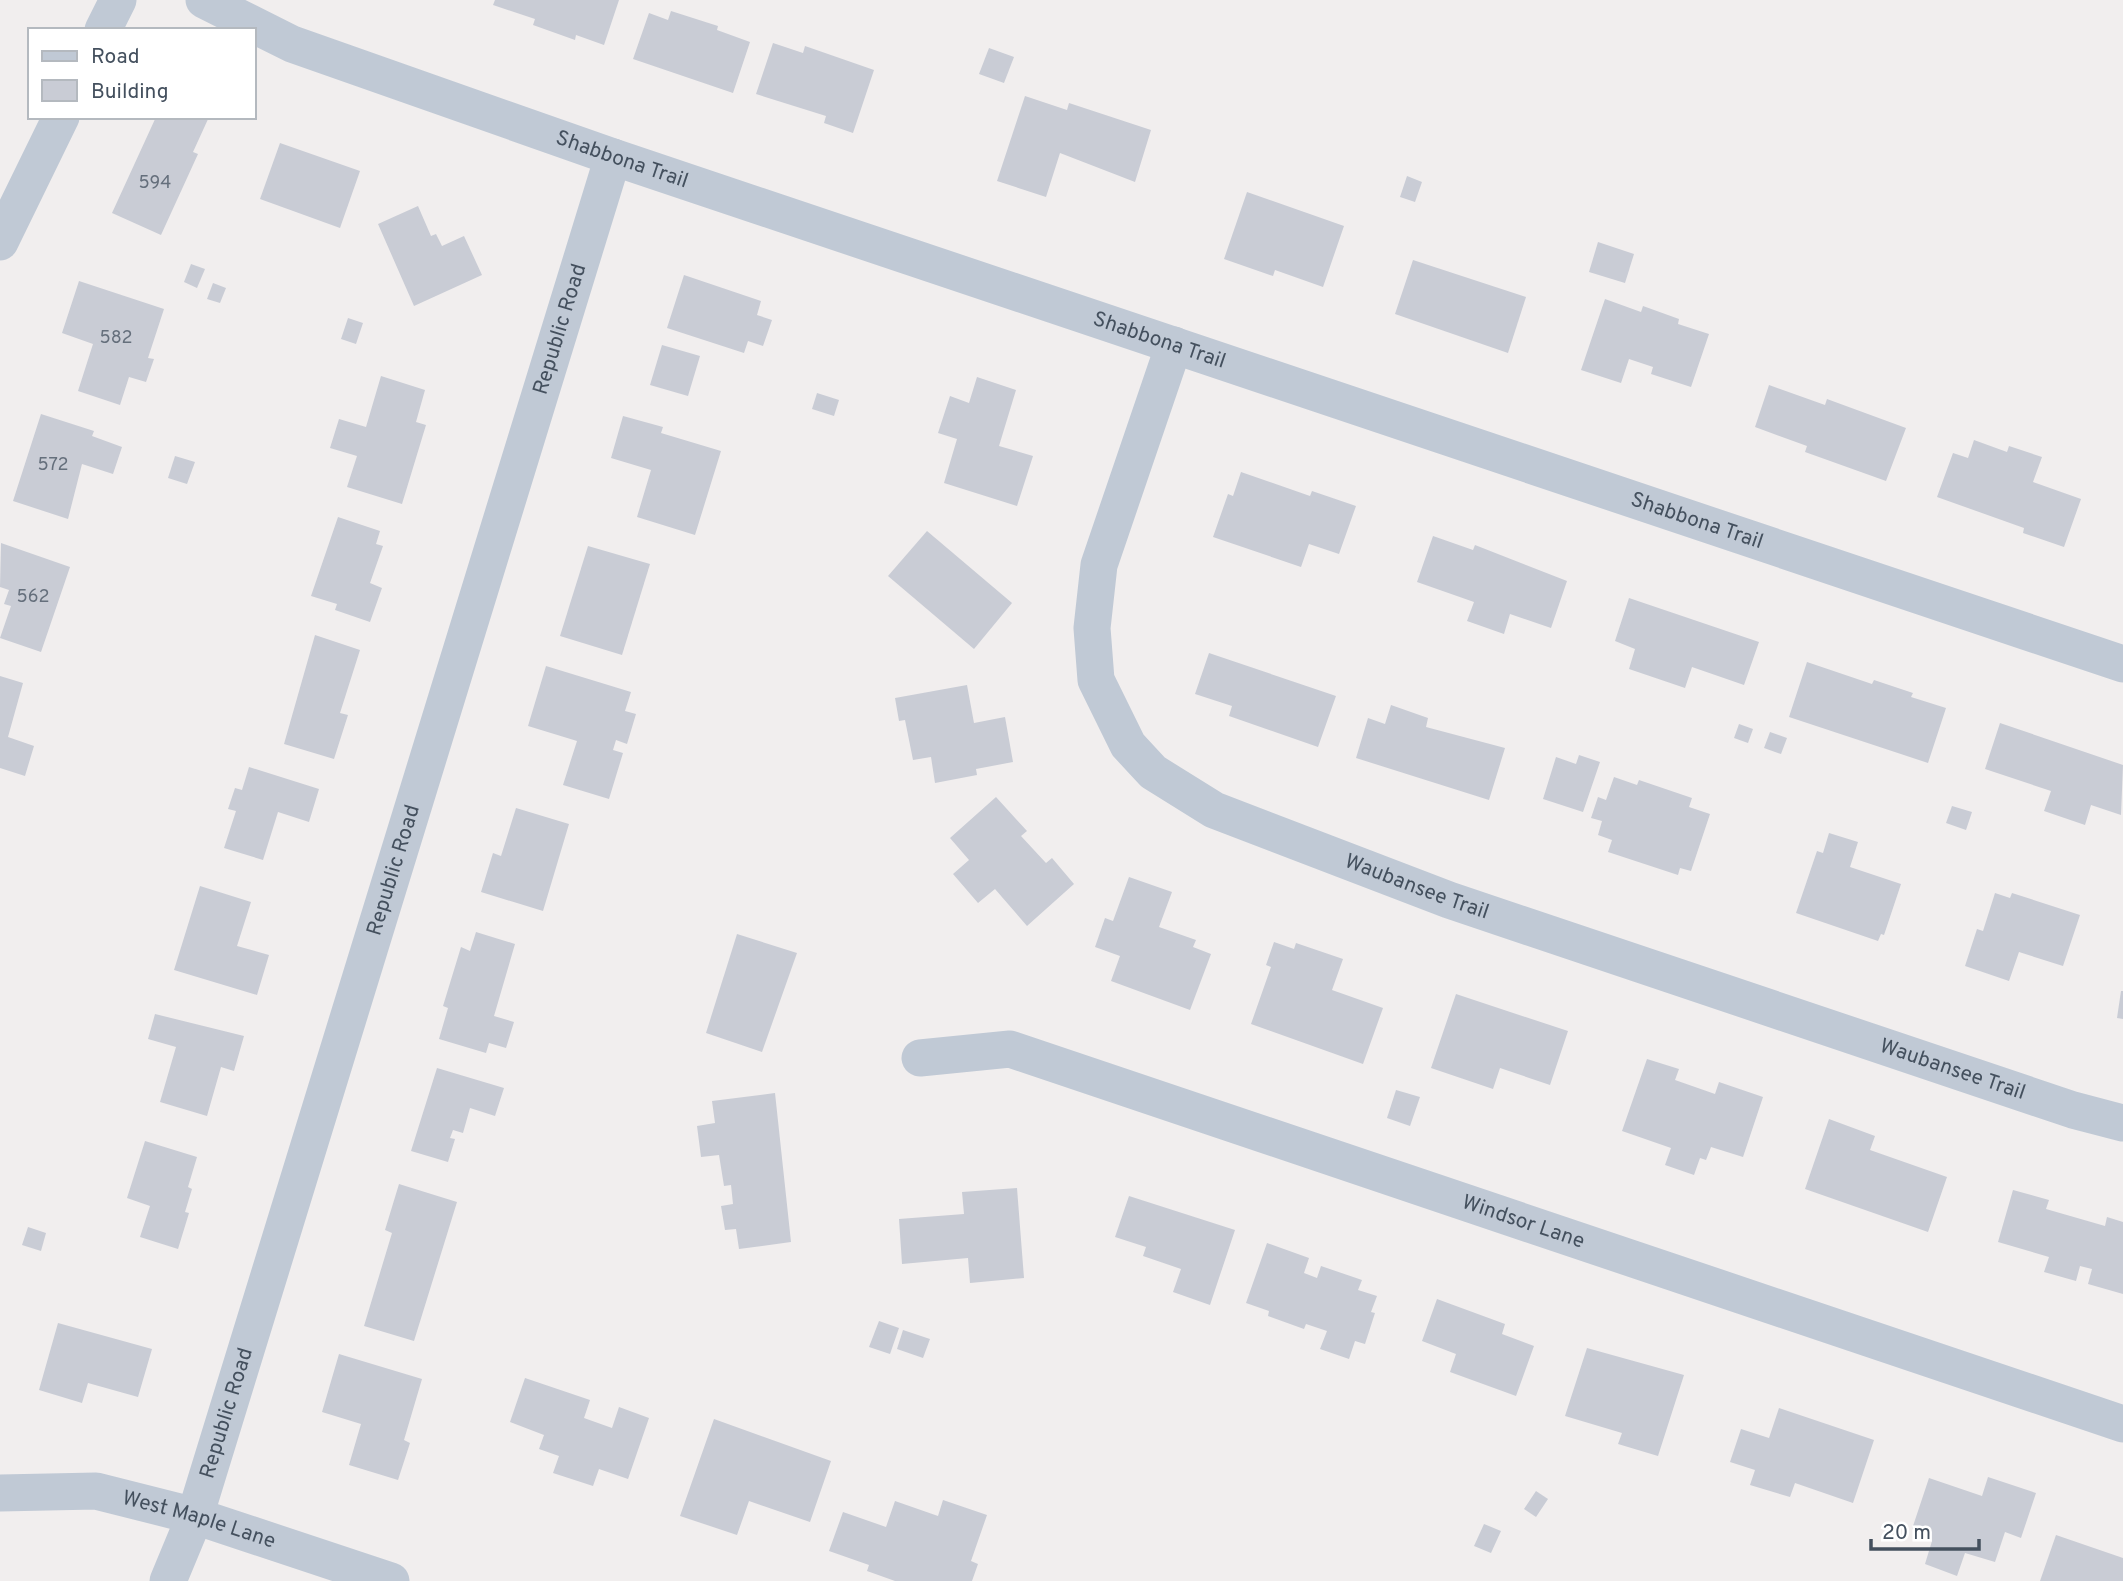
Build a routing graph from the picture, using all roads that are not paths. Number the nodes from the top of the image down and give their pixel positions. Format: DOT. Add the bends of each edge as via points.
graph roads {
  1 [pos="118,0"];
  2 [pos="204,0"];
  3 [pos="104,28"];
  4 [pos="60,119"];
  5 [pos="613,157"];
  6 [pos="0,242"];
  7 [pos="1174,345"];
  8 [pos="2123,664"];
  9 [pos="920,1058"];
  10 [pos="2123,1124"];
  11 [pos="2123,1424"];
  12 [pos="0,1493"];
  13 [pos="195,1516"];
  14 [pos="168,1581"];
  15 [pos="391,1581"];
  1 -- 3 [label="street"];
  2 -- 5 [label="street, Shabbona Trail" via="292,44"];
  4 -- 6 [label="street"];
  5 -- 7 [label="street, Shabbona Trail"];
  5 -- 13 [label="street, Republic Road"];
  7 -- 8 [label="street, Shabbona Trail"];
  7 -- 10 [label="street, Waubansee Trail" via="1099,565 1092,628 1096,680 1128,745 1153,772 1214,810 1449,900"];
  9 -- 11 [label="street, Windsor Lane" via="1010,1049"];
  12 -- 13 [label="street, West Maple Lane" via="96,1491"];
  13 -- 14 [label="street, Republic Road"];
  13 -- 15 [label="street, West Maple Lane"];
}
